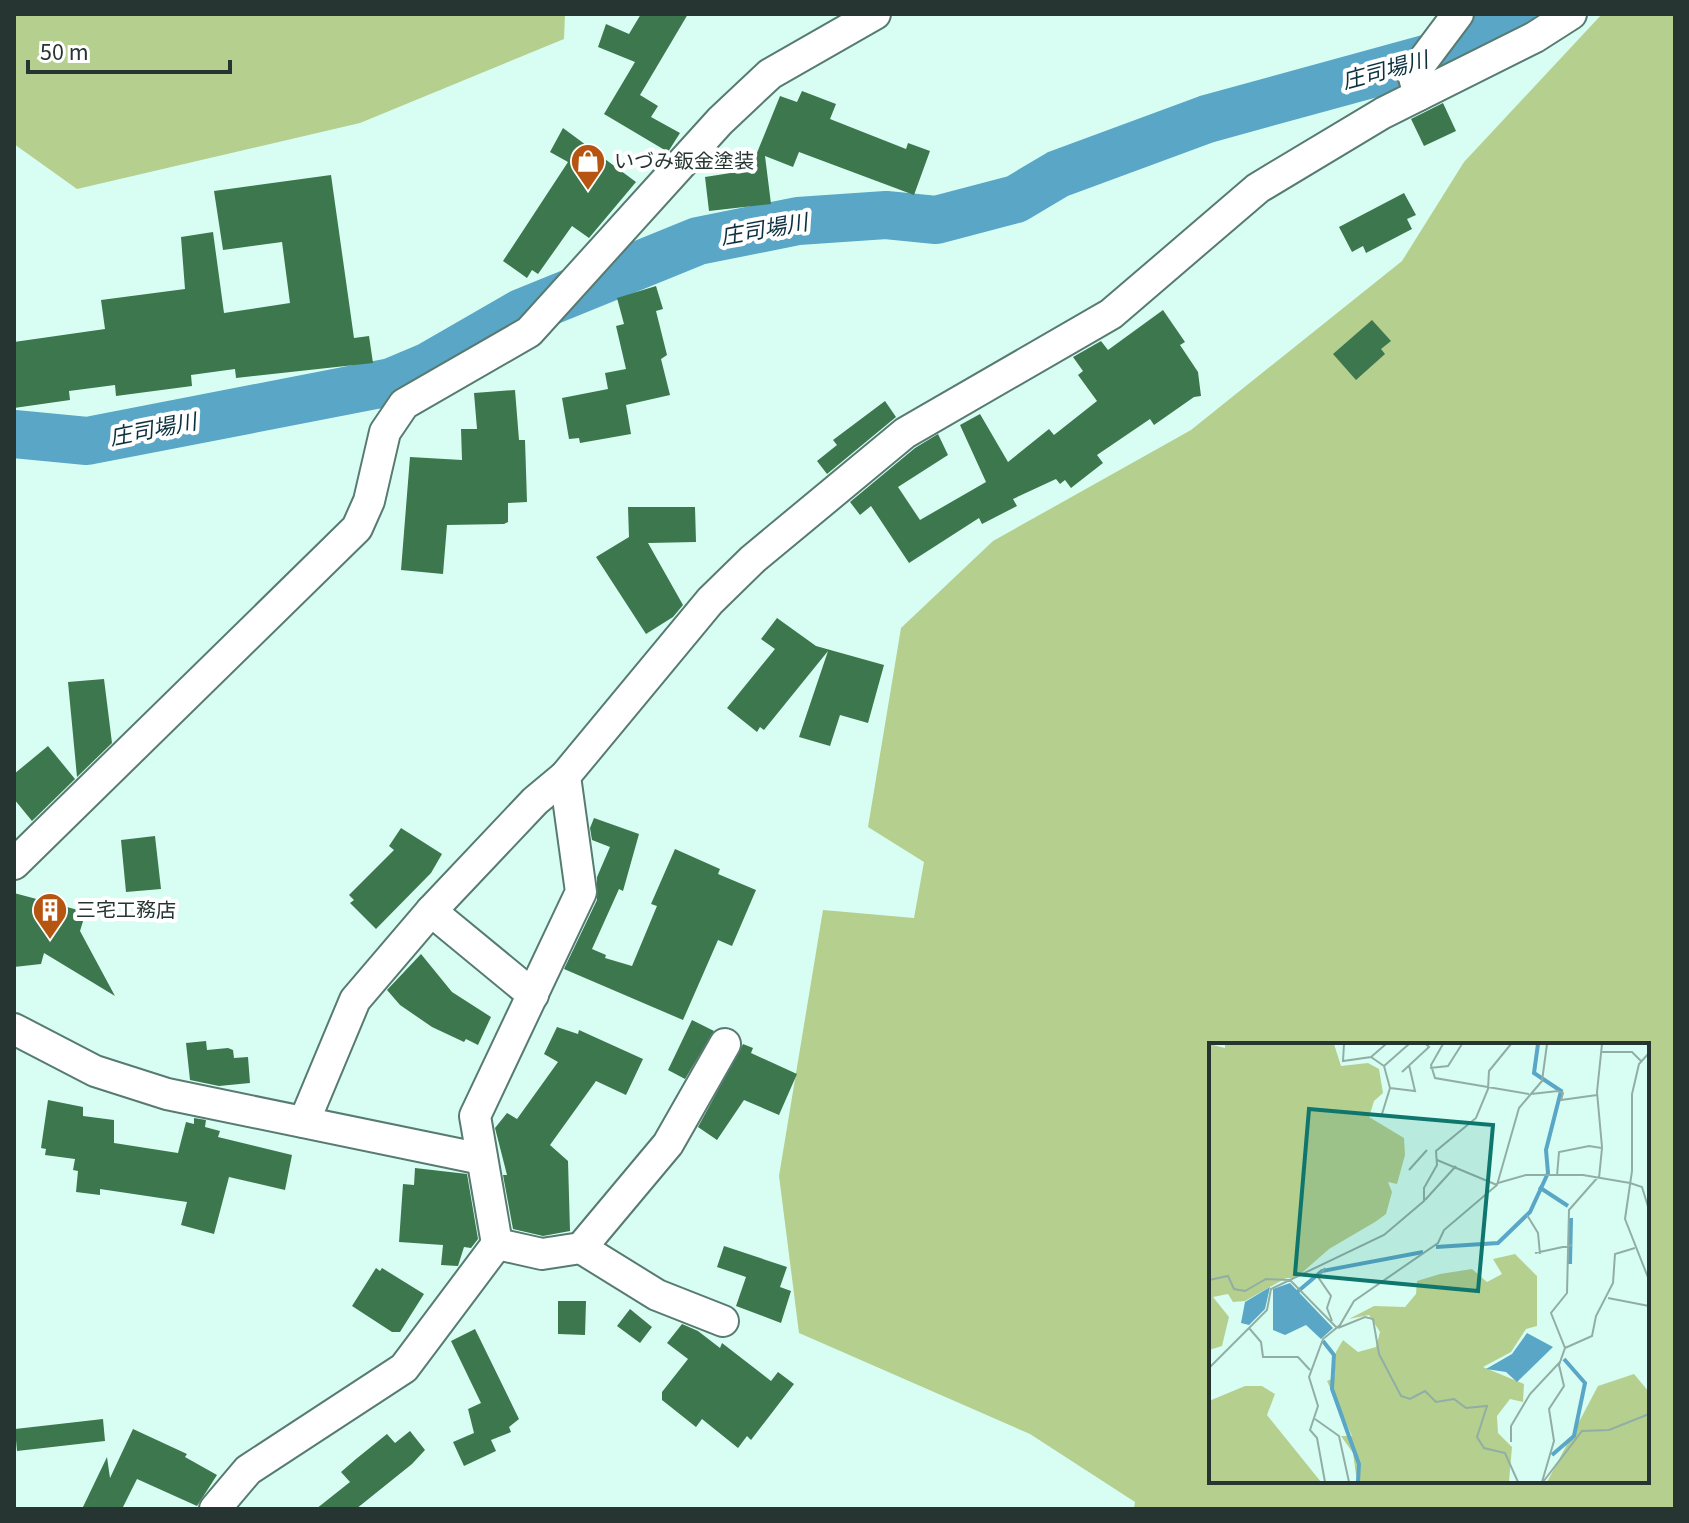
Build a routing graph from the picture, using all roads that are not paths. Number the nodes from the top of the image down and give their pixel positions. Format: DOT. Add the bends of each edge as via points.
graph roads {
  1 [pos="875,14"];
  2 [pos="1458,14"];
  3 [pos="1571,14"];
  4 [pos="1419,95"];
  5 [pos="565,776"];
  6 [pos="14,864"];
  7 [pos="431,911"];
  8 [pos="533,995"];
  9 [pos="14,1029"];
  10 [pos="725,1044"];
  11 [pos="304,1122"];
  12 [pos="482,1159"];
  13 [pos="497,1244"];
  14 [pos="581,1248"];
  15 [pos="723,1321"];
  16 [pos="215,1509"];
  1 -- 6 [label="street" via="770,74 720,121 529,332 404,404 385,432 357,528"];
  2 -- 4 [label="street" via="1413,74"];
  3 -- 4 [label="street"];
  4 -- 5 [label="street" via="1258,188 1111,314 905,433 858,470 710,601"];
  5 -- 7 [label="street"];
  5 -- 8 [label="street" via="581,892"];
  7 -- 8 [label="street"];
  7 -- 11 [label="street" via="355,1000"];
  8 -- 12 [label="street" via="475,1116"];
  9 -- 11 [label="street" via="110,1076 167,1094"];
  10 -- 14 [label="street" via="668,1144"];
  11 -- 12 [label="street"];
  12 -- 13 [label="street"];
  13 -- 14 [label="street" via="542,1254"];
  13 -- 16 [label="street" via="404,1368 248,1470"];
  14 -- 15 [label="street" via="657,1295"];
}
